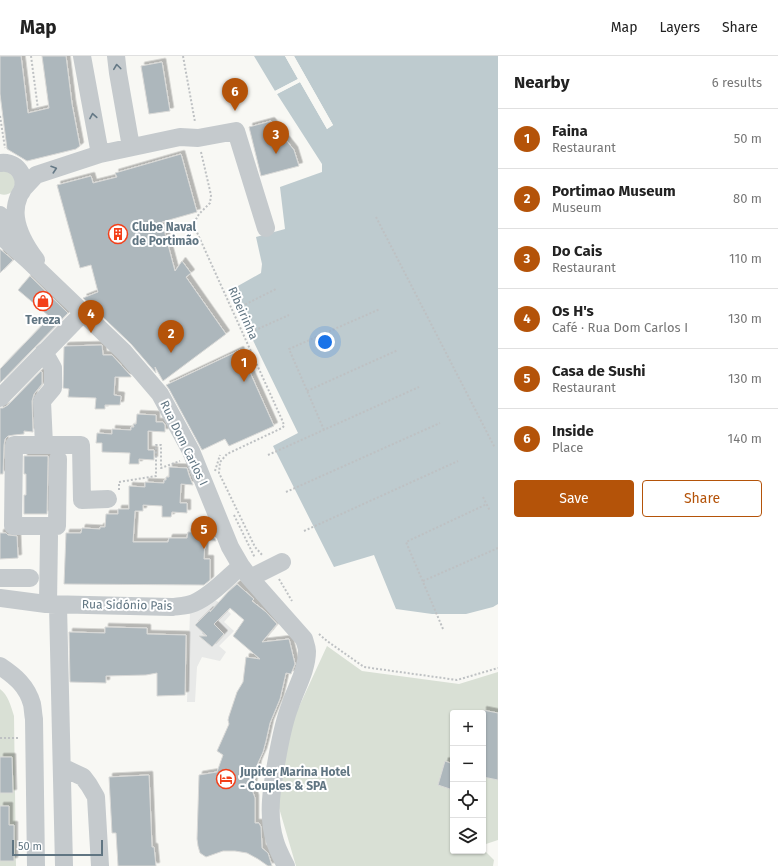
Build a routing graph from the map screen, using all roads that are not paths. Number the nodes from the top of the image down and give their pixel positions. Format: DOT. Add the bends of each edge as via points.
graph roads {
  1 [pos="82,56"];
  2 [pos="116,56"];
  3 [pos="131,147"];
  4 [pos="100,154"];
  5 [pos="4,158"];
  6 [pos="21,193"];
  7 [pos="0,203"];
  8 [pos="0,215"];
  9 [pos="266,228"];
  10 [pos="0,235"];
  11 [pos="28,260"];
  12 [pos="55,286"];
  13 [pos="83,313"];
  14 [pos="44,352"];
  15 [pos="0,398"];
  16 [pos="44,445"];
  17 [pos="58,459"];
  18 [pos="108,499"];
  19 [pos="49,536"];
  20 [pos="262,569"];
  21 [pos="0,578"];
  22 [pos="30,578"];
  23 [pos="0,598"];
  24 [pos="53,604"];
  25 [pos="0,666"];
  26 [pos="62,767"];
  27 [pos="36,866"];
  28 [pos="64,866"];
  29 [pos="100,866"];
  30 [pos="286,866"];
  4 -- 1 [label="street, one-way"];
  3 -- 2 [label="street, one-way"];
  3 -- 4 [label="street"];
  3 -- 9 [label="street" via="180,137 198,138 236,131"];
  6 -- 4 [label="street, one-way" via="36,175"];
  5 -- 6 [label="street" via="3,162 18,169 24,181"];
  6 -- 7 [label="street" via="11,202"];
  6 -- 12 [label="street" via="16,208 20,233"];
  8 -- 11 [label="street" via="4,229"];
  10 -- 11 [label="street, Rua Dom Carlos I"];
  11 -- 12 [label="street, Rua Dom Carlos I"];
  12 -- 13 [label="street, Rua Dom Carlos I"];
  13 -- 14 [label="street"];
  13 -- 20 [label="street, Rua Dom Carlos I" via="124,352 160,394 193,457 230,547"];
  14 -- 15 [label="street"];
  14 -- 16 [label="street" via="53,368 53,388 42,401"];
  16 -- 17 [label="street" via="14,445 13,526 57,526"];
  16 -- 18 [label="street" via="81,445 82,500"];
  19 -- 24 [label="street"];
  20 -- 24 [label="street, Rua Sidónio Pais" via="194,603 184,605 172,607"];
  20 -- 30 [label="street, Rua Dom Carlos I" via="304,639 307,650 300,681 284,724 271,803 271,822 275,840"];
  21 -- 22 [label="street"];
  23 -- 24 [label="street, Rua Sidónio Pais"];
  24 -- 26 [label="street"];
  25 -- 27 [label="street" via="13,674 25,687 32,704"];
  26 -- 28 [label="street"];
  26 -- 29 [label="street" via="83,777 96,797"];
}
